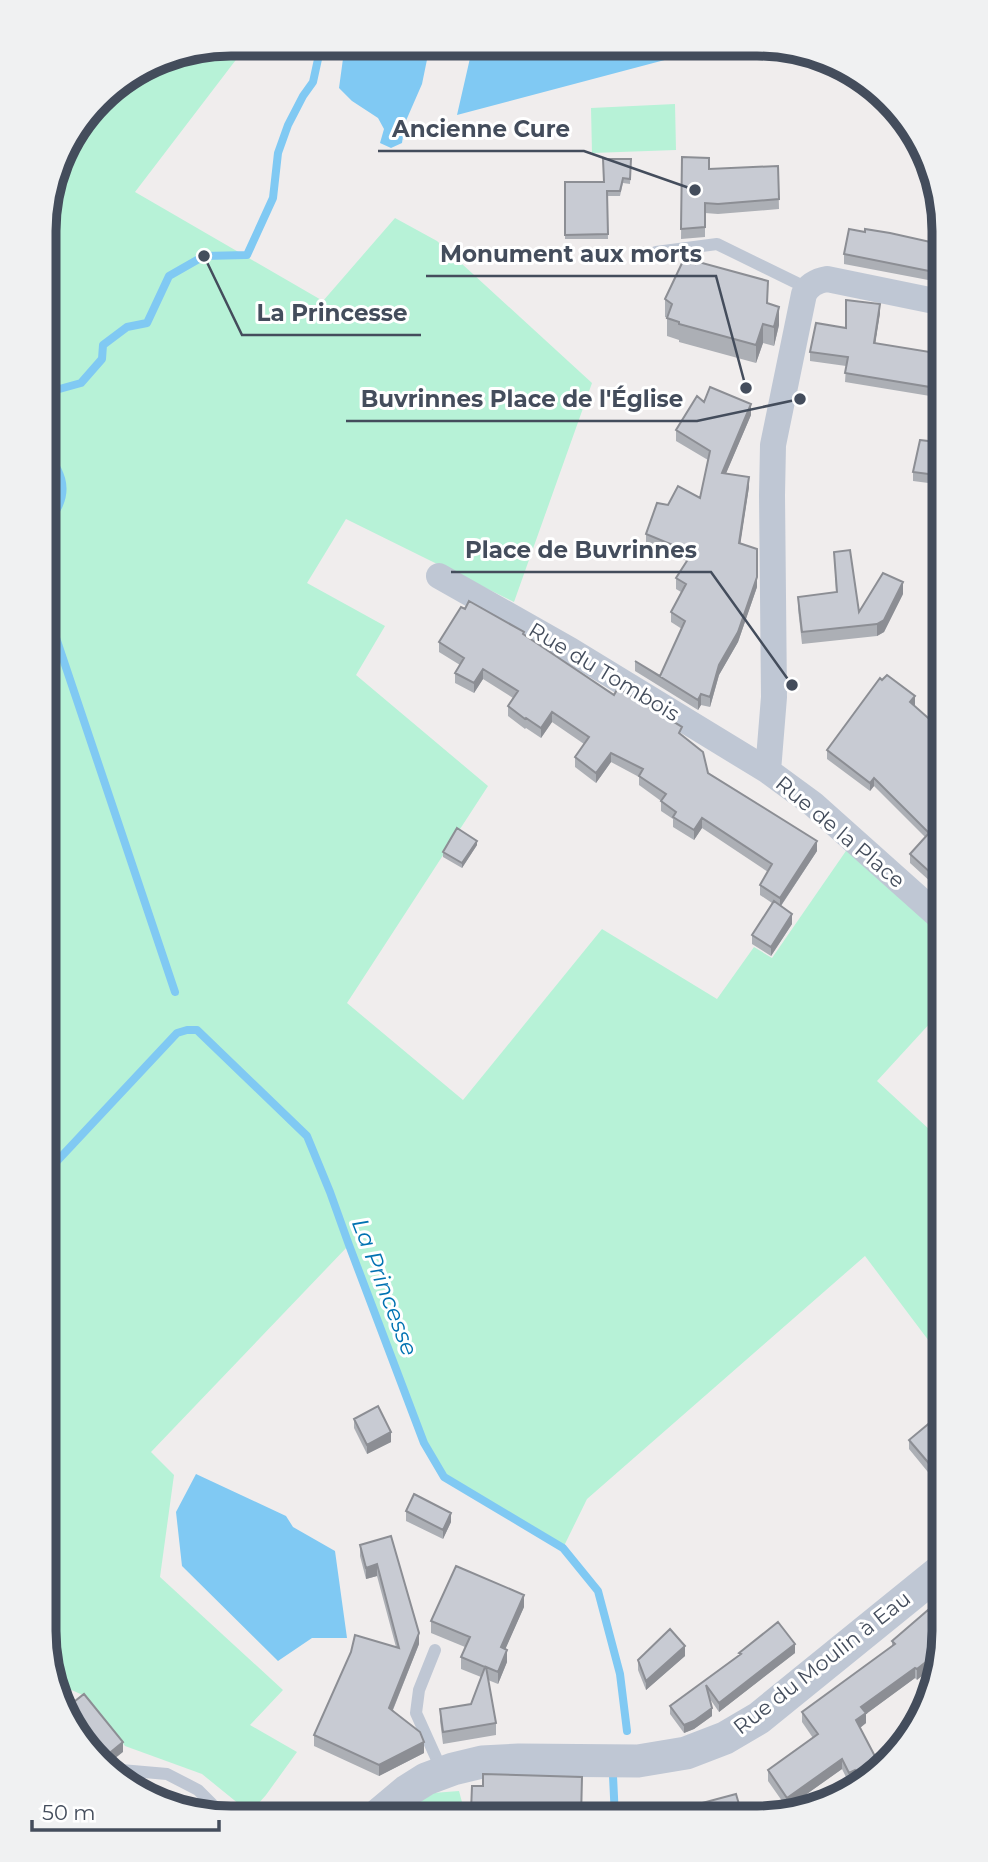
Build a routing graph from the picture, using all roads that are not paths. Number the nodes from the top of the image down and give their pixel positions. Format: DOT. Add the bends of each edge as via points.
graph roads {
  1 [pos="656,252"];
  2 [pos="807,288"];
  3 [pos="932,301"];
  4 [pos="439,576"];
  5 [pos="768,771"];
  6 [pos="932,910"];
  7 [pos="932,1578"];
  8 [pos="435,1650"];
  9 [pos="126,1770"];
  10 [pos="444,1773"];
  11 [pos="213,1805"];
  12 [pos="389,1806"];
  1 -- 2 [label="lane" via="717,244"];
  2 -- 3 [label="street" via="827,279"];
  2 -- 5 [label="street" via="774,445 774,697"];
  4 -- 5 [label="street, Rue du Tombois"];
  5 -- 6 [label="street, Rue de la Place" via="813,804"];
  7 -- 10 [label="street, Rue du Moulin à Eau" via="759,1718 725,1738 686,1753 638,1760 482,1762"];
  8 -- 10 [label="lane" via="419,1690 416,1713"];
  9 -- 11 [label="lane" via="167,1774 198,1790"];
  10 -- 12 [label="street, Rue du Moulin à Eau" via="426,1779"];
}
